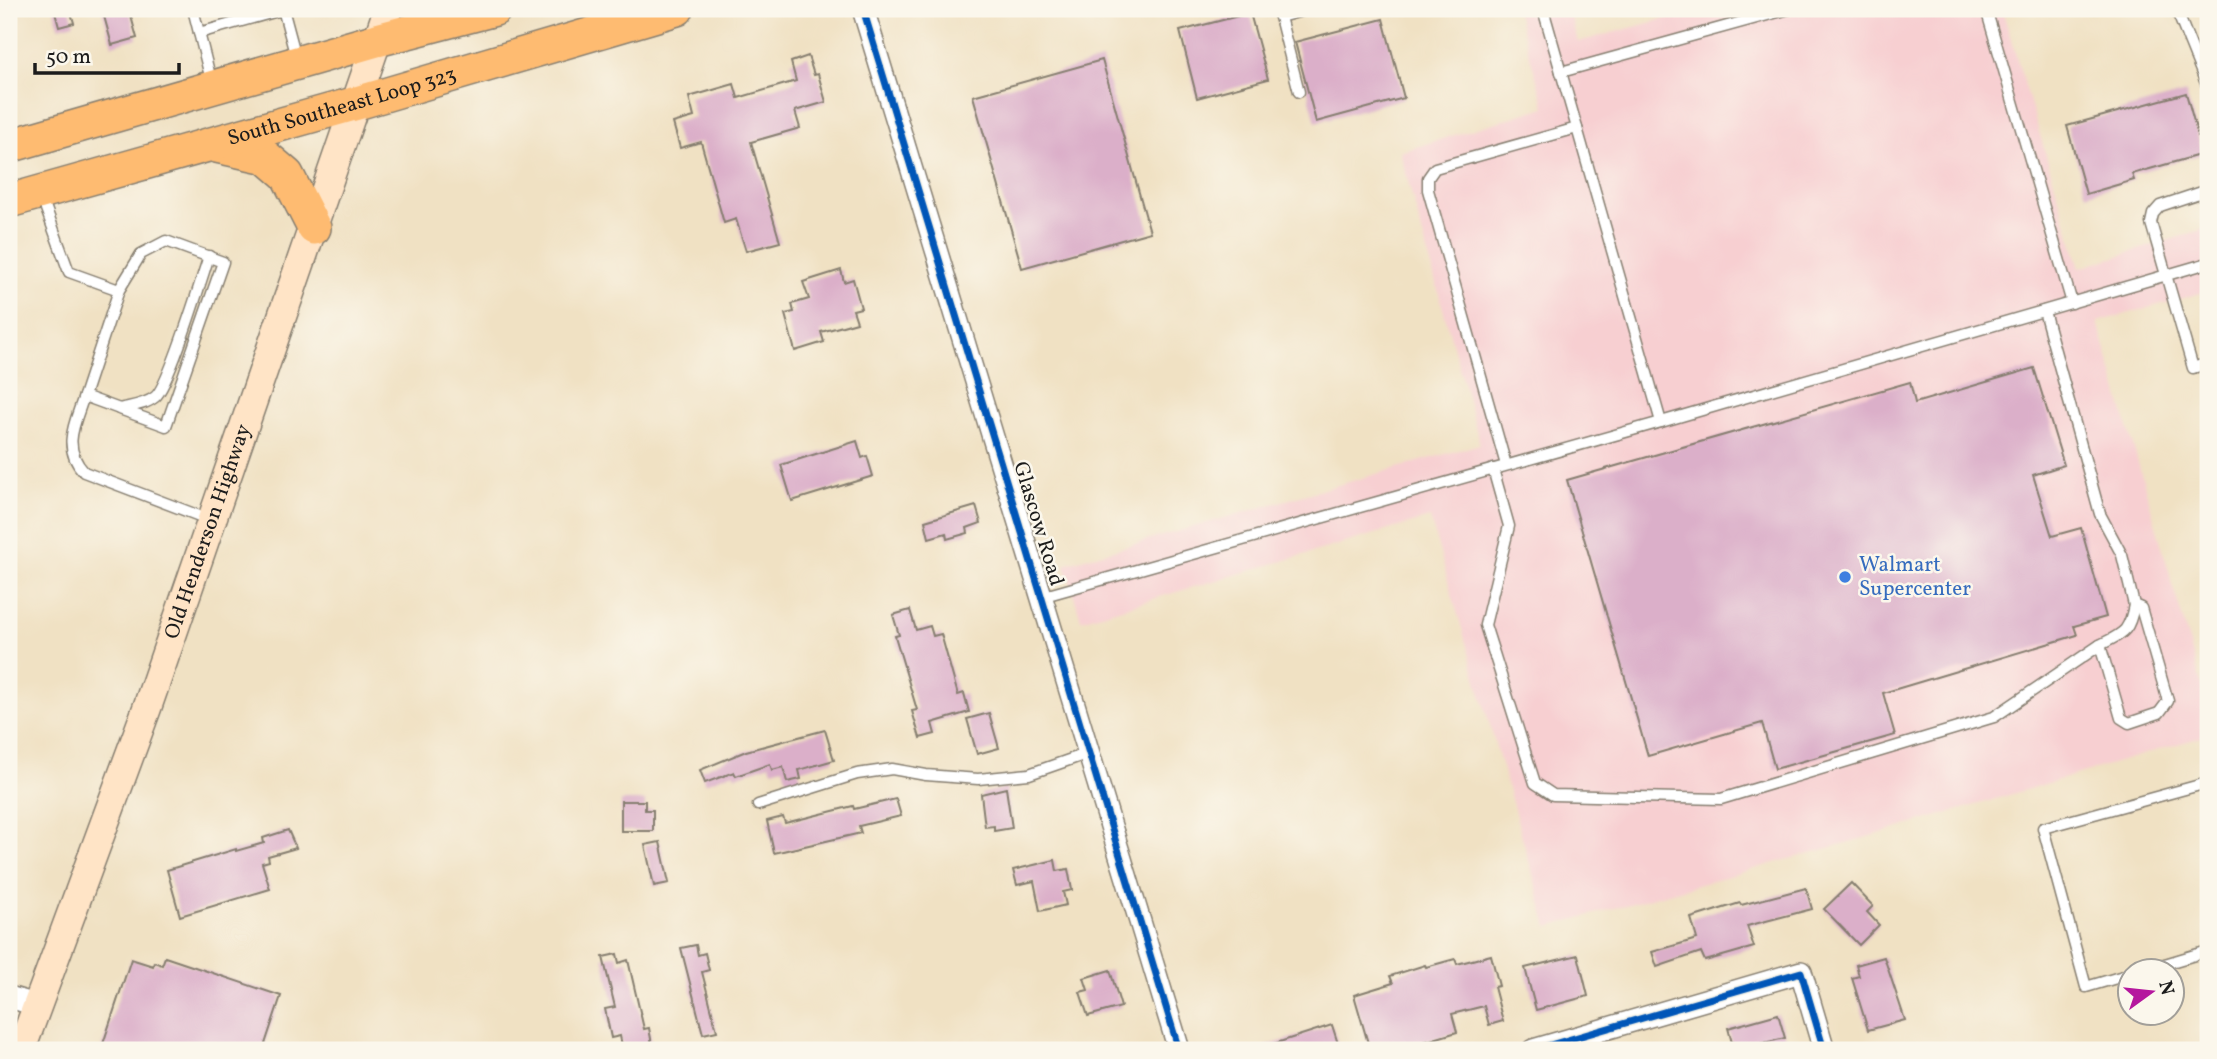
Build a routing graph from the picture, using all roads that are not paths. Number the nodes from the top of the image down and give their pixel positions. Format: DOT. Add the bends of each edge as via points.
graph roads {
  1 [pos="193,9"];
  2 [pos="284,9"];
  3 [pos="388,9"];
  4 [pos="495,9"];
  5 [pos="677,9"];
  6 [pos="863,9"];
  7 [pos="1308,9"];
  8 [pos="1543,9"];
  9 [pos="1788,9"];
  10 [pos="1986,9"];
  11 [pos="2176,9"];
  12 [pos="1278,13"];
  13 [pos="199,33"];
  14 [pos="377,40"];
  15 [pos="297,63"];
  16 [pos="1561,72"];
  17 [pos="213,87"];
  18 [pos="2208,88"];
  19 [pos="1299,92"];
  20 [pos="357,103"];
  21 [pos="1577,128"];
  22 [pos="210,144"];
  23 [pos="9,146"];
  24 [pos="2208,190"];
  25 [pos="24,197"];
  26 [pos="314,228"];
  27 [pos="209,256"];
  28 [pos="2208,263"];
  29 [pos="2165,276"];
  30 [pos="119,290"];
  31 [pos="2072,303"];
  32 [pos="2044,311"];
  33 [pos="2208,363"];
  34 [pos="84,396"];
  35 [pos="119,409"];
  36 [pos="1661,422"];
  37 [pos="1506,465"];
  38 [pos="1493,469"];
  39 [pos="212,521"];
  40 [pos="1041,597"];
  41 [pos="2134,606"];
  42 [pos="2100,645"];
  43 [pos="1089,753"];
  44 [pos="2208,788"];
  45 [pos="758,805"];
  46 [pos="2208,951"];
  47 [pos="2184,958"];
  48 [pos="2116,978"];
  49 [pos="9,997"];
  50 [pos="36,1005"];
  51 [pos="1574,1044"];
  52 [pos="21,1050"];
  53 [pos="1178,1050"];
  54 [pos="1533,1050"];
  55 [pos="1824,1050"];
  1 -- 13 [label="lane"];
  2 -- 13 [label="lane"];
  2 -- 15 [label="lane"];
  3 -- 14 [label="main road, Old Henderson Highway"];
  4 -- 14 [label="highway"];
  5 -- 20 [label="highway, South Southeast Loop 323"];
  6 -- 40 [label="street, Glascow Road"];
  7 -- 12 [label="lane"];
  8 -- 16 [label="lane"];
  9 -- 16 [label="lane"];
  10 -- 31 [label="lane"];
  11 -- 18 [label="lane"];
  12 -- 19 [label="lane"];
  13 -- 17 [label="lane"];
  14 -- 15 [label="highway"];
  14 -- 20 [label="main road, Old Henderson Highway"];
  15 -- 17 [label="highway"];
  16 -- 21 [label="lane"];
  17 -- 23 [label="highway"];
  20 -- 22 [label="highway, South Southeast Loop 323"];
  20 -- 26 [label="main road, Old Henderson Highway"];
  21 -- 36 [label="lane"];
  21 -- 37 [label="lane" via="1436,168 1428,178"];
  22 -- 25 [label="highway, South Southeast Loop 323"];
  22 -- 26 [label="highway" via="266,157 288,175"];
  24 -- 29 [label="lane" via="2160,206 2152,214"];
  25 -- 30 [label="lane" via="69,272"];
  26 -- 39 [label="main road, Old Henderson Highway"];
  27 -- 30 [label="lane" via="166,241 141,254"];
  27 -- 35 [label="lane" via="157,395"];
  27 -- 35 [label="lane" via="223,262 166,426"];
  28 -- 29 [label="lane"];
  29 -- 31 [label="lane"];
  29 -- 33 [label="lane" via="2193,368"];
  30 -- 34 [label="lane"];
  31 -- 32 [label="lane"];
  32 -- 36 [label="lane"];
  32 -- 41 [label="lane" via="2100,514 2122,555"];
  34 -- 35 [label="lane"];
  34 -- 39 [label="lane" via="70,439 76,463 84,472"];
  36 -- 37 [label="lane"];
  37 -- 38 [label="lane"];
  38 -- 40 [label="lane"];
  38 -- 42 [label="lane" via="1509,526 1485,625 1535,783 1553,795 1720,799 1994,717"];
  39 -- 50 [label="main road, Old Henderson Highway"];
  40 -- 43 [label="street, Glascow Road"];
  41 -- 42 [label="lane" via="2131,624"];
  41 -- 42 [label="lane" via="2141,608 2168,701 2159,713 2129,723 2121,718"];
  43 -- 45 [label="lane" via="1029,774 978,779 892,769 857,774"];
  43 -- 53 [label="street, Glascow Road"];
  44 -- 48 [label="lane" via="2207,783 2043,828 2086,987"];
  46 -- 47 [label="lane"];
  49 -- 50 [label="street"];
  50 -- 52 [label="main road, Old Henderson Highway"];
  51 -- 54 [label="street"];
  51 -- 55 [label="street" via="1801,972"];
}
